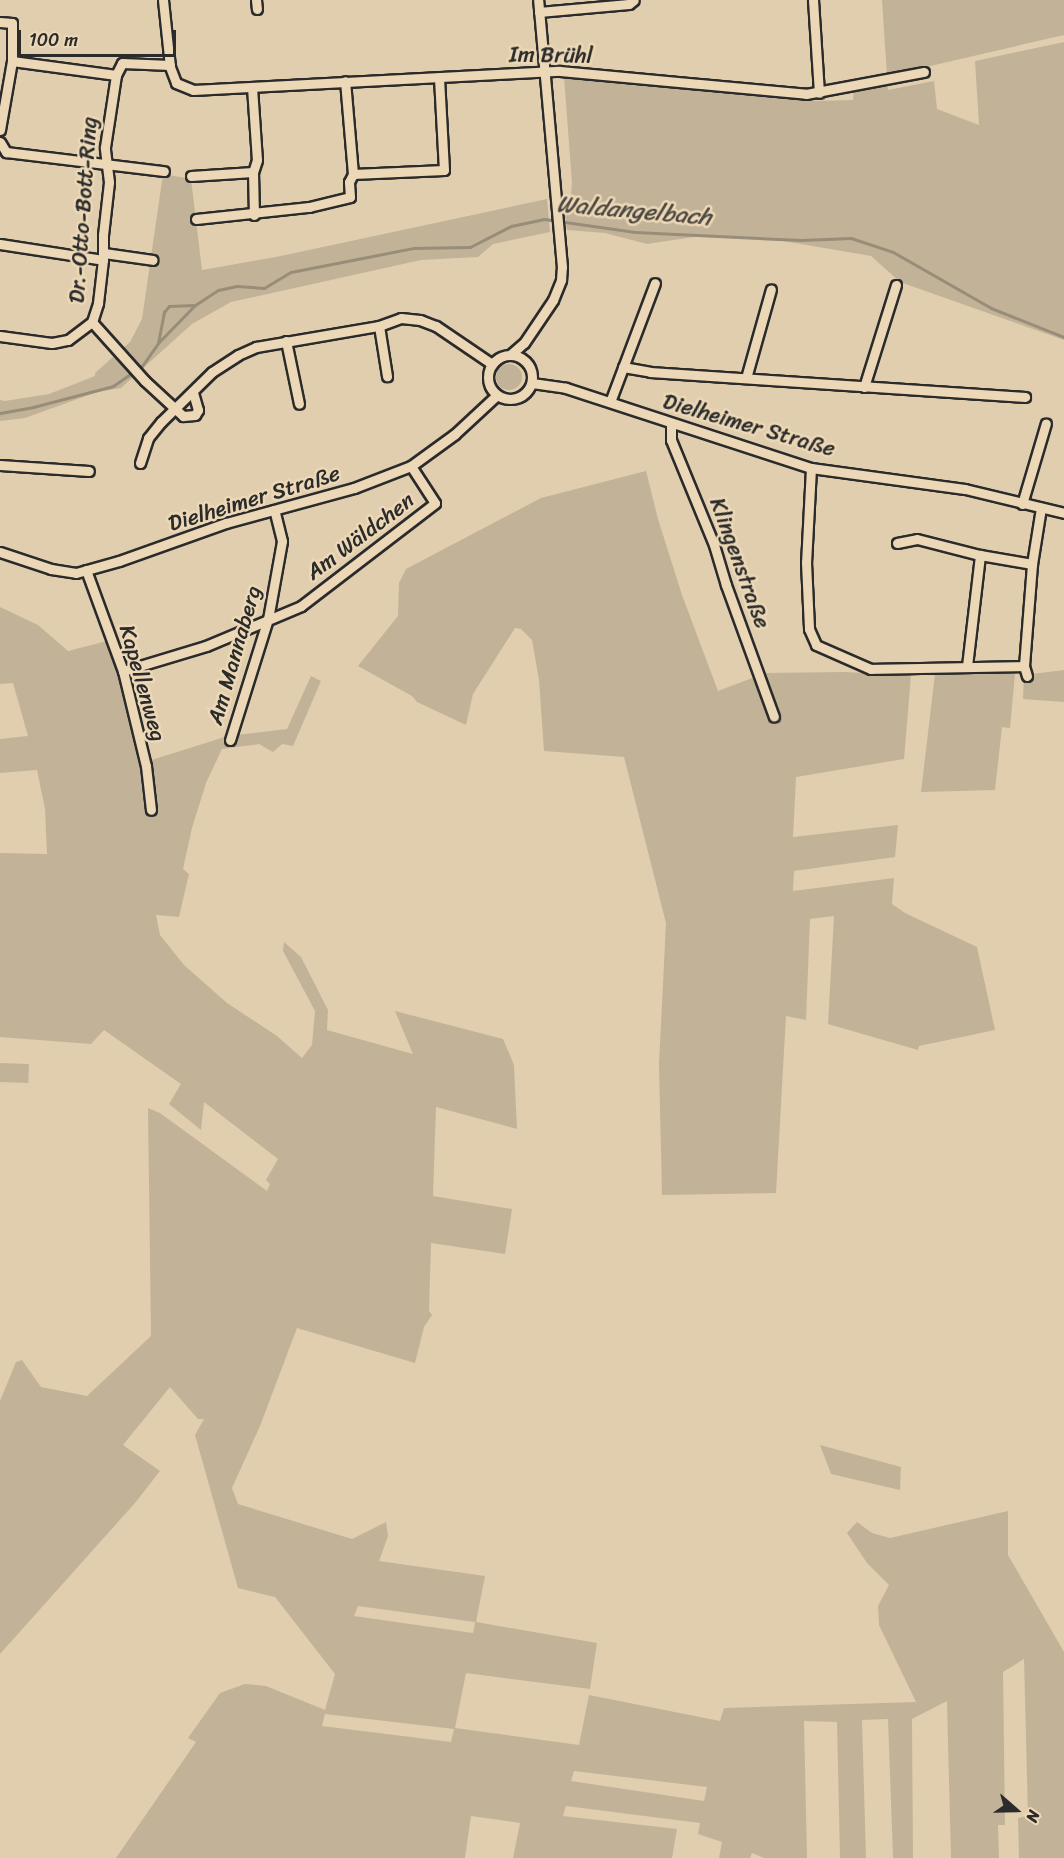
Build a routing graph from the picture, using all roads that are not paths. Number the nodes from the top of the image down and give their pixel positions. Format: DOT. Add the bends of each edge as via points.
graph roads {
  1 [pos="163,0"];
  2 [pos="538,0"];
  3 [pos="634,0"];
  4 [pos="813,0"];
  5 [pos="539,12"];
  6 [pos="0,22"];
  7 [pos="12,61"];
  8 [pos="170,65"];
  9 [pos="544,72"];
  10 [pos="924,72"];
  11 [pos="116,75"];
  12 [pos="439,77"];
  13 [pos="345,81"];
  14 [pos="252,87"];
  15 [pos="819,93"];
  16 [pos="0,130"];
  17 [pos="0,142"];
  18 [pos="107,163"];
  19 [pos="164,171"];
  20 [pos="253,172"];
  21 [pos="353,174"];
  22 [pos="190,176"];
  23 [pos="254,215"];
  24 [pos="196,219"];
  25 [pos="0,244"];
  26 [pos="104,257"];
  27 [pos="153,260"];
  28 [pos="655,283"];
  29 [pos="896,285"];
  30 [pos="771,289"];
  31 [pos="92,322"];
  32 [pos="379,327"];
  33 [pos="0,336"];
  34 [pos="286,341"];
  35 [pos="524,343"];
  36 [pos="510,355"];
  37 [pos="525,360"];
  38 [pos="492,364"];
  39 [pos="623,367"];
  40 [pos="387,376"];
  41 [pos="746,378"];
  42 [pos="532,383"];
  43 [pos="864,387"];
  44 [pos="194,392"];
  45 [pos="497,395"];
  46 [pos="1025,398"];
  47 [pos="610,402"];
  48 [pos="299,404"];
  49 [pos="174,410"];
  50 [pos="671,423"];
  51 [pos="1046,423"];
  52 [pos="140,464"];
  53 [pos="0,465"];
  54 [pos="411,465"];
  55 [pos="810,468"];
  56 [pos="89,471"];
  57 [pos="1022,504"];
  58 [pos="1041,508"];
  59 [pos="273,510"];
  60 [pos="1064,513"];
  61 [pos="897,543"];
  62 [pos="0,552"];
  63 [pos="980,555"];
  64 [pos="1032,564"];
  65 [pos="86,570"];
  66 [pos="268,619"];
  67 [pos="967,666"];
  68 [pos="123,671"];
  69 [pos="774,717"];
  70 [pos="230,740"];
  71 [pos="151,810"];
  1 -- 8 [label="street"];
  2 -- 5 [label="street"];
  3 -- 5 [label="street" via="629,4"];
  4 -- 15 [label="street"];
  5 -- 9 [label="street"];
  6 -- 7 [label="street" via="12,23"];
  7 -- 11 [label="street"];
  7 -- 16 [label="street"];
  8 -- 11 [label="street" via="122,63"];
  8 -- 14 [label="street, Im Brühl" via="176,83 193,90"];
  9 -- 12 [label="street, Im Brühl"];
  9 -- 15 [label="street, Im Brühl"];
  9 -- 35 [label="street" via="561,280 553,300"];
  10 -- 15 [label="street, Im Brühl"];
  11 -- 18 [label="street, Dr.-Otto-Bott-Ring" via="105,147"];
  12 -- 13 [label="street, Im Brühl"];
  12 -- 21 [label="street" via="444,170"];
  13 -- 14 [label="street, Im Brühl"];
  13 -- 21 [label="street"];
  14 -- 20 [label="street" via="257,160"];
  17 -- 18 [label="street" via="6,152"];
  18 -- 19 [label="street"];
  18 -- 26 [label="street, Dr.-Otto-Bott-Ring"];
  20 -- 22 [label="street"];
  20 -- 23 [label="street"];
  21 -- 23 [label="street" via="350,197 333,204"];
  23 -- 24 [label="street"];
  25 -- 26 [label="street"];
  26 -- 27 [label="street"];
  26 -- 31 [label="street, Dr.-Otto-Bott-Ring"];
  28 -- 39 [label="street"];
  29 -- 43 [label="street"];
  30 -- 41 [label="street"];
  31 -- 33 [label="street, Dr.-Otto-Bott-Ring" via="68,340 52,343"];
  31 -- 49 [label="street"];
  32 -- 34 [label="street"];
  32 -- 38 [label="street" via="401,318 420,320 446,331"];
  32 -- 40 [label="street"];
  34 -- 44 [label="street" via="238,355 212,372"];
  34 -- 48 [label="street"];
  35 -- 36 [label="street"];
  35 -- 37 [label="street"];
  36 -- 37 [label="street"];
  36 -- 38 [label="street"];
  37 -- 42 [label="street" via="532,370"];
  38 -- 45 [label="street" via="488,375 490,387"];
  39 -- 41 [label="street"];
  39 -- 47 [label="street"];
  41 -- 43 [label="street"];
  42 -- 45 [label="street" via="522,396 505,399"];
  42 -- 47 [label="street, Dielheimer Straße" via="566,388"];
  43 -- 46 [label="street"];
  44 -- 49 [label="street"];
  44 -- 49 [label="street" via="198,410 195,415 183,416"];
  45 -- 54 [label="street, Dielheimer Straße" via="455,434"];
  47 -- 50 [label="street, Dielheimer Straße"];
  49 -- 52 [label="street" via="148,438"];
  50 -- 55 [label="street, Dielheimer Straße"];
  50 -- 69 [label="street, Klingenstraße" via="671,440 714,545"];
  51 -- 57 [label="street"];
  53 -- 56 [label="street"];
  54 -- 59 [label="street, Dielheimer Straße" via="354,488"];
  54 -- 66 [label="street, Am Wäldchen" via="435,503 301,606"];
  55 -- 57 [label="street, Dielheimer Straße" via="965,489"];
  55 -- 67 [label="street" via="806,562 809,629 816,645 871,669"];
  57 -- 58 [label="street, Dielheimer Straße"];
  58 -- 60 [label="street, Dielheimer Straße"];
  58 -- 64 [label="street"];
  59 -- 65 [label="street, Dielheimer Straße"];
  59 -- 66 [label="street, Am Mannaberg" via="282,541"];
  61 -- 63 [label="street" via="916,539"];
  62 -- 65 [label="street, Dielheimer Straße" via="63,572"];
  63 -- 64 [label="street"];
  63 -- 67 [label="street"];
  64 -- 67 [label="street" via="1026,671"];
  65 -- 68 [label="street, Kapellenweg"];
  66 -- 68 [label="street" via="206,646"];
  66 -- 70 [label="street, Am Mannaberg"];
  68 -- 71 [label="street, Kapellenweg" via="146,766"];
}
